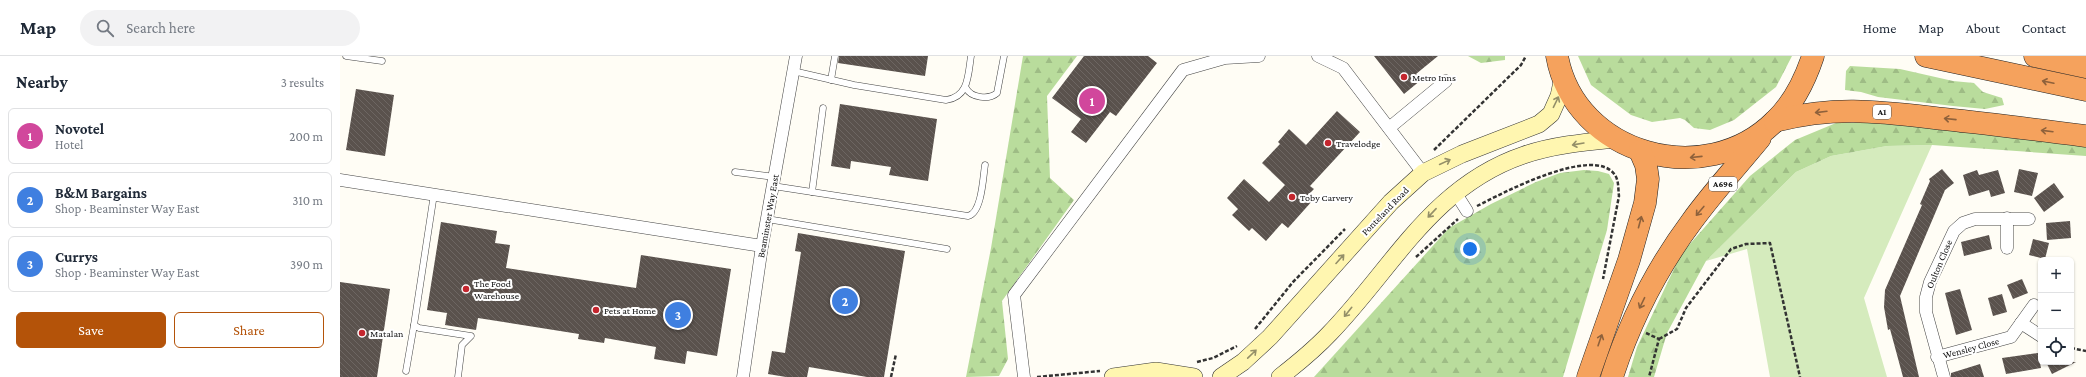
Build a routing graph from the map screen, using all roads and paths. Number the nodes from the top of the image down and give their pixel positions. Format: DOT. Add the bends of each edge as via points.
graph roads {
  1 [pos="346,56"];
  2 [pos="796,56"];
  3 [pos="835,56"];
  4 [pos="971,56"];
  5 [pos="1004,56"];
  6 [pos="1259,56"];
  7 [pos="1318,56"];
  8 [pos="1813,56"];
  9 [pos="1926,56"];
  10 [pos="2035,56"];
  11 [pos="382,61"];
  12 [pos="1557,63"];
  13 [pos="2086,67"];
  14 [pos="793,71"];
  15 [pos="831,80"];
  16 [pos="1446,81"];
  17 [pos="966,88"];
  18 [pos="2086,90"];
  19 [pos="824,108"];
  20 [pos="1772,124"];
  21 [pos="1388,128"];
  22 [pos="2086,136"];
  23 [pos="1616,139"];
  24 [pos="1640,151"];
  25 [pos="985,165"];
  26 [pos="735,172"];
  27 [pos="1422,173"];
  28 [pos="340,180"];
  29 [pos="774,181"];
  30 [pos="812,192"];
  31 [pos="1455,192"];
  32 [pos="434,194"];
  33 [pos="1467,211"];
  34 [pos="2007,218"];
  35 [pos="767,219"];
  36 [pos="2029,219"];
  37 [pos="762,246"];
  38 [pos="2007,248"];
  39 [pos="947,249"];
  40 [pos="1602,282"];
  41 [pos="2034,305"];
  42 [pos="2021,323"];
  43 [pos="414,325"];
  44 [pos="1641,331"];
  45 [pos="2038,334"];
  46 [pos="1659,339"];
  47 [pos="2074,349"];
  48 [pos="2086,351"];
  49 [pos="896,354"];
  50 [pos="1937,356"];
  51 [pos="406,371"];
  52 [pos="458,377"];
  53 [pos="743,377"];
  54 [pos="891,377"];
  55 [pos="1024,377"];
  56 [pos="1113,377"];
  57 [pos="1130,377"];
  58 [pos="1194,377"];
  59 [pos="1221,377"];
  60 [pos="1280,377"];
  61 [pos="1588,377"];
  62 [pos="1612,377"];
  63 [pos="1648,377"];
  64 [pos="1800,377"];
  65 [pos="1944,377"];
  1 -- 11 [label="lane"];
  2 -- 14 [label="street, Beaminster Way East"];
  3 -- 15 [label="lane"];
  4 -- 17 [label="lane"];
  5 -- 17 [label="lane" via="997,93 989,98 972,95"];
  6 -- 55 [label="street" via="1225,58 1183,70 1014,296"];
  7 -- 21 [label="street" via="1343,68"];
  8 -- 20 [label="highway" via="1794,97"];
  18 -- 9 [label="highway, one-way"];
  10 -- 13 [label="highway"];
  12 -- 23 [label="highway" via="1573,96 1585,113"];
  27 -- 12 [label="main road, Ponteland Road, one-way" via="1462,154 1539,124 1551,114 1559,96"];
  14 -- 15 [label="lane"];
  14 -- 29 [label="street, Beaminster Way East"];
  15 -- 17 [label="lane" via="946,100 957,97"];
  16 -- 21 [label="street"];
  19 -- 30 [label="lane"];
  22 -- 20 [label="highway, A1, one-way" via="1849,110 1822,112"];
  20 -- 24 [label="highway, one-way" via="1740,145 1721,153 1694,158 1667,157"];
  20 -- 62 [label="highway, A696, one-way" via="1692,220 1660,269 1622,347"];
  21 -- 27 [label="street"];
  23 -- 24 [label="highway"];
  23 -- 31 [label="main road, one-way" via="1523,155 1484,173"];
  61 -- 24 [label="highway, one-way" via="1646,203 1648,179"];
  25 -- 30 [label="lane" via="978,208 972,215"];
  26 -- 29 [label="lane"];
  59 -- 27 [label="main road, Ponteland Road, one-way" via="1243,362 1270,337 1391,202"];
  28 -- 32 [label="street"];
  29 -- 30 [label="lane"];
  29 -- 35 [label="street, Beaminster Way East"];
  31 -- 33 [label="street"];
  31 -- 60 [label="main road, one-way" via="1403,244 1331,333"];
  32 -- 37 [label="street"];
  32 -- 43 [label="lane"];
  33 -- 40 [label="path" via="1533,179 1558,170 1580,166 1608,168 1615,174 1619,196"];
  34 -- 36 [label="street, Oulton Close"];
  34 -- 38 [label="street"];
  34 -- 50 [label="street, Oulton Close" via="1975,218 1963,223 1954,231 1930,282 1926,297 1926,312"];
  35 -- 37 [label="street, Beaminster Way East"];
  35 -- 39 [label="lane"];
  37 -- 53 [label="street, Beaminster Way East"];
  41 -- 42 [label="street, Wensley Close"];
  42 -- 45 [label="street"];
  42 -- 50 [label="street, Wensley Close" via="2011,337"];
  43 -- 51 [label="lane"];
  43 -- 52 [label="lane" via="418,328 471,336 462,345"];
  44 -- 46 [label="path"];
  46 -- 63 [label="path"];
  46 -- 64 [label="path" via="1677,329 1686,308 1731,249 1746,244 1770,243"];
  47 -- 48 [label="path"];
  49 -- 54 [label="path"];
  50 -- 65 [label="street, Oulton Close"];
  56 -- 57 [label="main road"];
  57 -- 58 [label="main road" via="1156,371"];
}
